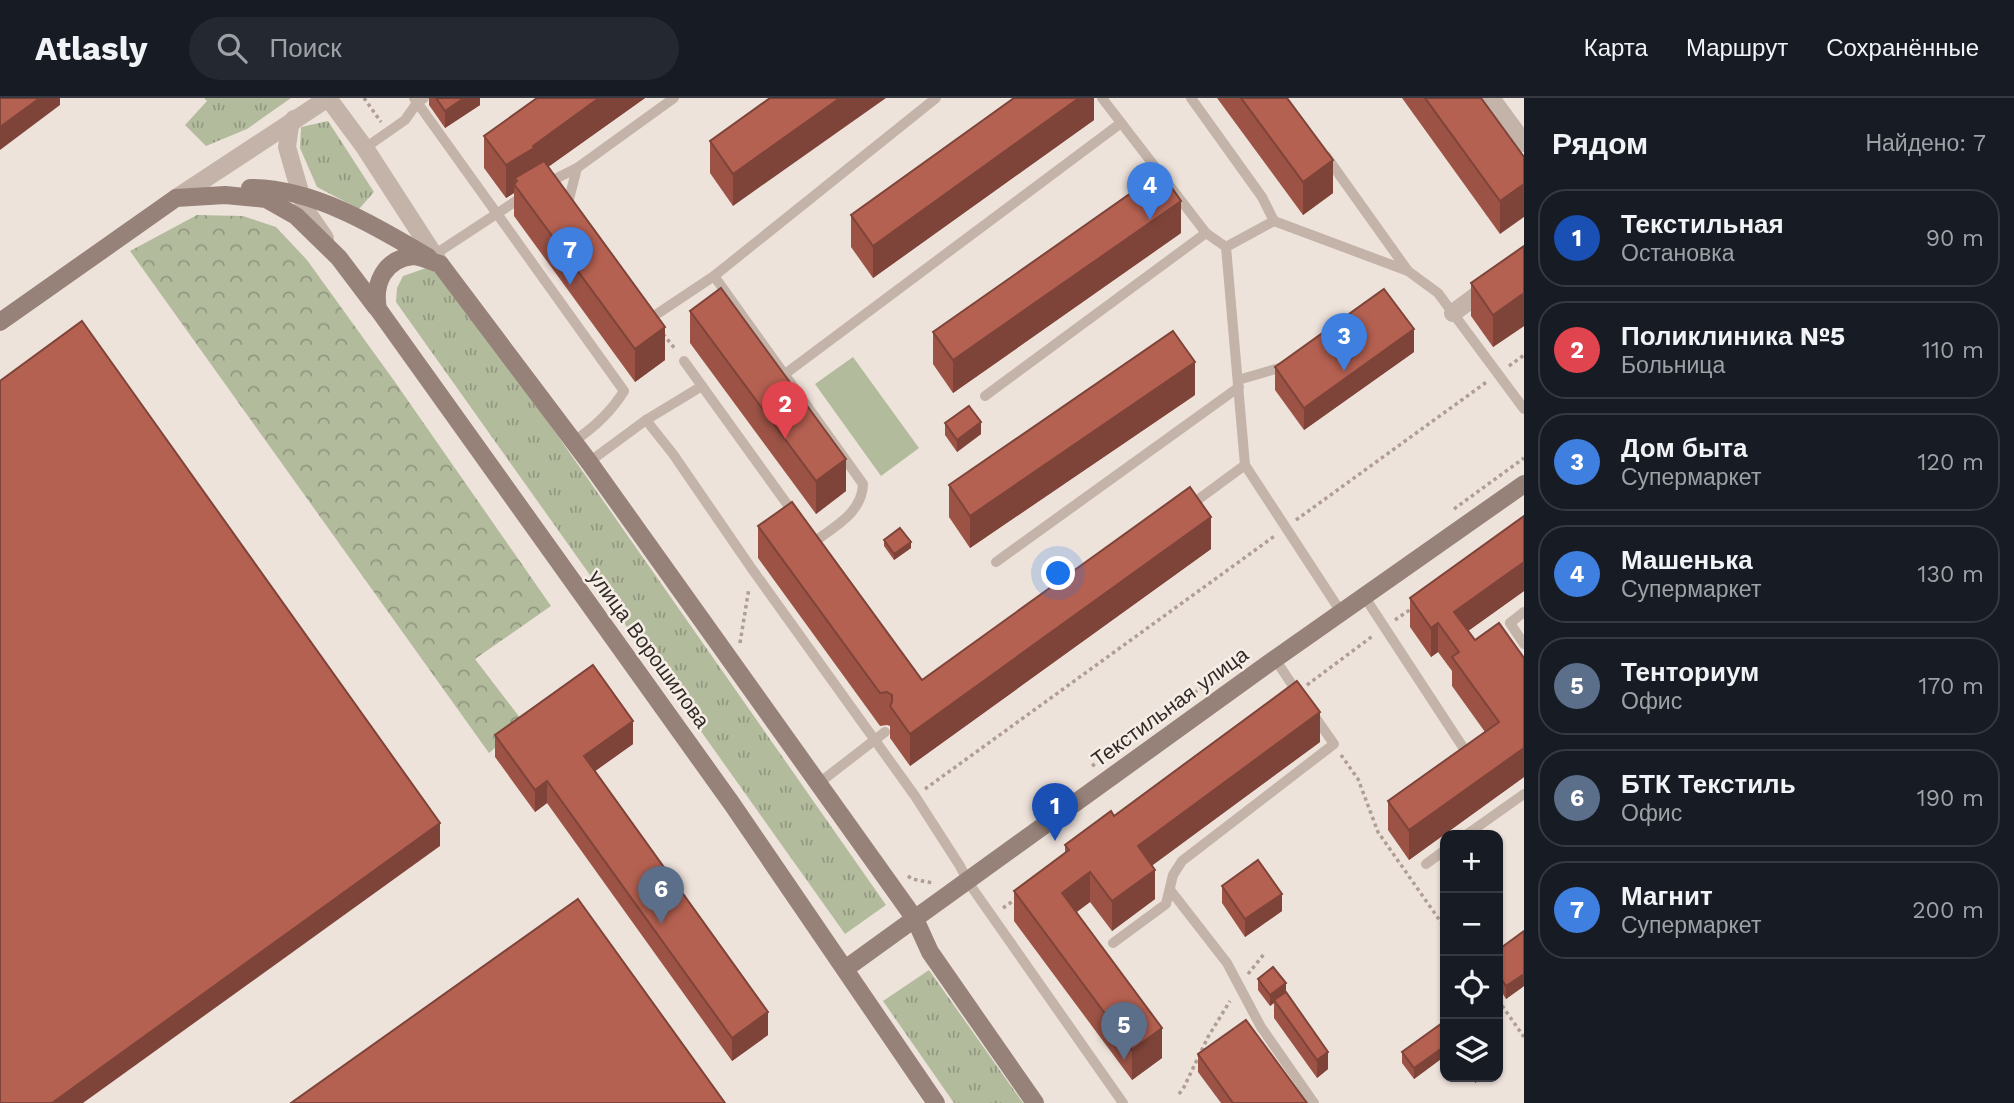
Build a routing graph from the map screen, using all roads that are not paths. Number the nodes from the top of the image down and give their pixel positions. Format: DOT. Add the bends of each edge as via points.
graph roads {
  1 [pos="328,98"];
  2 [pos="674,98"];
  3 [pos="936,98"];
  4 [pos="1101,98"];
  5 [pos="1191,98"];
  6 [pos="1492,98"];
  7 [pos="418,100"];
  8 [pos="294,119"];
  9 [pos="1121,123"];
  10 [pos="1315,141"];
  11 [pos="1524,143"];
  12 [pos="365,148"];
  13 [pos="577,168"];
  14 [pos="302,197"];
  15 [pos="176,198"];
  16 [pos="499,214"];
  17 [pos="575,214"];
  18 [pos="1274,221"];
  19 [pos="1206,233"];
  20 [pos="1226,247"];
  21 [pos="339,257"];
  22 [pos="437,260"];
  23 [pos="1524,260"];
  24 [pos="1408,271"];
  25 [pos="714,276"];
  26 [pos="644,308"];
  27 [pos="378,309"];
  28 [pos="1453,313"];
  29 [pos="0,322"];
  30 [pos="684,361"];
  31 [pos="1291,364"];
  32 [pos="785,374"];
  33 [pos="1238,384"];
  34 [pos="702,386"];
  35 [pos="985,396"];
  36 [pos="1524,409"];
  37 [pos="646,420"];
  38 [pos="574,442"];
  39 [pos="589,462"];
  40 [pos="1245,465"];
  41 [pos="1524,484"];
  42 [pos="1179,514"];
  43 [pos="798,520"];
  44 [pos="806,531"];
  45 [pos="814,542"];
  46 [pos="823,555"];
  47 [pos="996,562"];
  48 [pos="1364,596"];
  49 [pos="1341,612"];
  50 [pos="1524,612"];
  51 [pos="1524,644"];
  52 [pos="1275,660"];
  53 [pos="885,732"];
  54 [pos="875,740"];
  55 [pos="1471,760"];
  56 [pos="819,783"];
  57 [pos="1524,794"];
  58 [pos="1473,830"];
  59 [pos="1440,854"];
  60 [pos="1426,864"];
  61 [pos="964,874"];
  62 [pos="1171,891"];
  63 [pos="915,919"];
  64 [pos="1113,943"];
  65 [pos="845,969"];
  66 [pos="936,1103"];
  67 [pos="1035,1103"];
  68 [pos="1123,1103"];
  69 [pos="1314,1103"];
  1 -- 8 [label="street"];
  1 -- 12 [label="street"];
  2 -- 13 [label="lane"];
  3 -- 25 [label="lane"];
  4 -- 9 [label="lane"];
  5 -- 18 [label="lane"];
  6 -- 11 [label="street"];
  7 -- 12 [label="lane" via="405,120"];
  7 -- 16 [label="lane"];
  8 -- 14 [label="street" via="287,146"];
  8 -- 15 [label="street"];
  9 -- 19 [label="lane"];
  9 -- 32 [label="lane"];
  10 -- 24 [label="lane"];
  12 -- 22 [label="street"];
  13 -- 16 [label="lane" via="530,191"];
  13 -- 17 [label="lane" via="568,203"];
  14 -- 15 [label="main road" via="268,188 225,188"];
  14 -- 21 [label="street" via="305,209"];
  14 -- 22 [label="main road" via="390,234"];
  15 -- 21 [label="main road, улица Ворошилова" via="225,195 266,199 296,216"];
  15 -- 29 [label="main road"];
  16 -- 22 [label="lane"];
  16 -- 38 [label="lane" via="624,391 613,408"];
  18 -- 20 [label="lane"];
  18 -- 24 [label="lane"];
  19 -- 20 [label="lane"];
  19 -- 35 [label="lane"];
  20 -- 33 [label="lane"];
  21 -- 27 [label="main road, улица Ворошилова"];
  22 -- 27 [label="main road" via="416,256 398,260 384,271 375,294"];
  22 -- 38 [label="main road"];
  23 -- 28 [label="street"];
  24 -- 28 [label="lane" via="1438,293"];
  25 -- 26 [label="lane" via="651,318"];
  25 -- 32 [label="lane"];
  27 -- 65 [label="main road, улица Ворошилова"];
  28 -- 36 [label="lane"];
  30 -- 34 [label="lane"];
  31 -- 33 [label="lane"];
  32 -- 45 [label="lane" via="863,484 863,497 853,512"];
  33 -- 40 [label="lane"];
  33 -- 47 [label="lane"];
  34 -- 37 [label="lane"];
  34 -- 43 [label="lane"];
  37 -- 39 [label="lane"];
  37 -- 54 [label="lane"];
  38 -- 39 [label="main road"];
  39 -- 56 [label="main road"];
  40 -- 42 [label="lane"];
  40 -- 49 [label="lane"];
  41 -- 48 [label="main road, Текстильная улица"];
  44 -- 45 [label="lane"];
  45 -- 46 [label="lane"];
  48 -- 49 [label="main road, Текстильная улица"];
  48 -- 55 [label="lane"];
  49 -- 52 [label="main road, Текстильная улица"];
  50 -- 51 [label="lane" via="1510,623"];
  52 -- 61 [label="main road, Текстильная улица"];
  52 -- 62 [label="lane" via="1334,744 1182,862"];
  53 -- 54 [label="lane"];
  54 -- 56 [label="lane"];
  54 -- 61 [label="lane"];
  56 -- 63 [label="main road"];
  57 -- 58 [label="lane"];
  59 -- 60 [label="lane"];
  61 -- 63 [label="main road, Текстильная улица"];
  61 -- 68 [label="lane"];
  62 -- 64 [label="lane" via="1166,904"];
  62 -- 69 [label="lane" via="1227,963 1261,1027"];
  63 -- 65 [label="main road, Текстильная улица"];
  63 -- 67 [label="main road" via="930,952"];
  65 -- 66 [label="main road, улица Ворошилова"];
}
